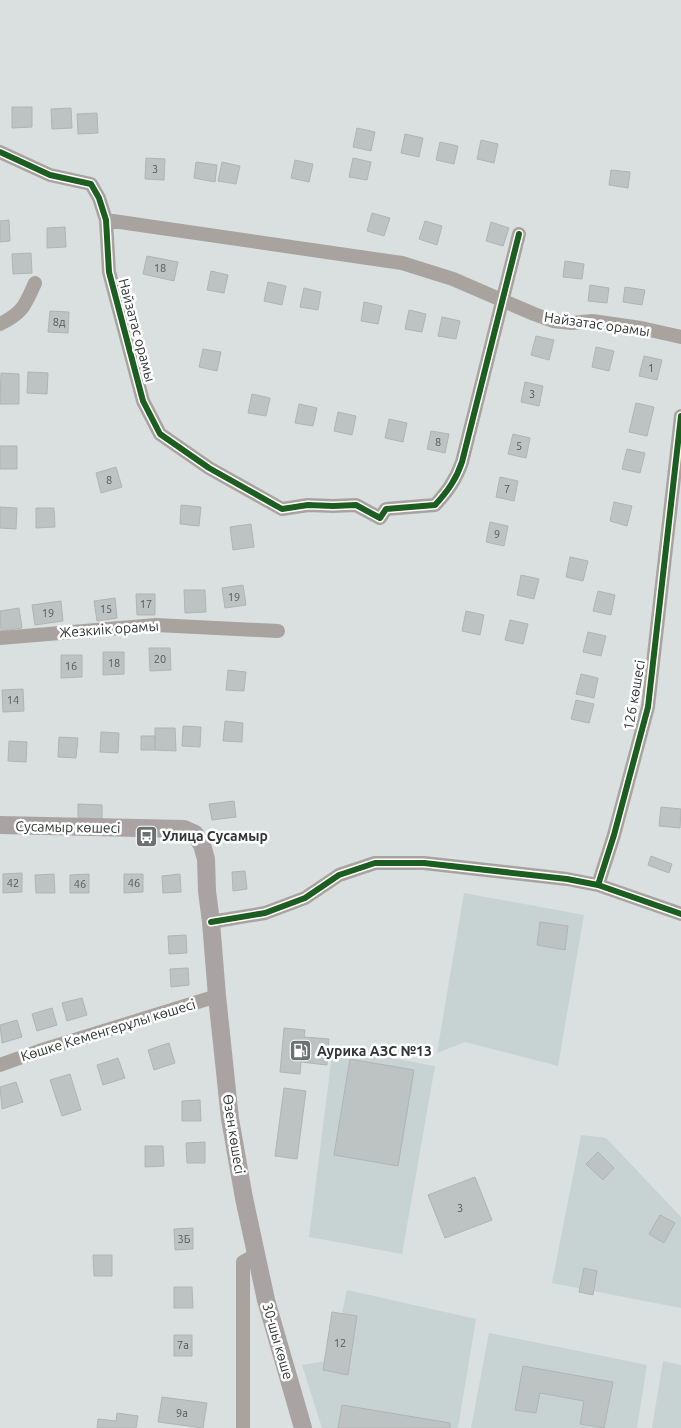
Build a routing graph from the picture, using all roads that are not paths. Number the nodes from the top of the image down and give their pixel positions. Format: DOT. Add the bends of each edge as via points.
graph roads {
  1 [pos="0,152"];
  2 [pos="106,220"];
  3 [pos="518,234"];
  4 [pos="36,283"];
  5 [pos="502,301"];
  6 [pos="0,324"];
  7 [pos="681,337"];
  8 [pos="681,416"];
  9 [pos="278,631"];
  10 [pos="0,638"];
  11 [pos="0,825"];
  12 [pos="194,834"];
  13 [pos="598,885"];
  14 [pos="681,914"];
  15 [pos="211,922"];
  16 [pos="217,996"];
  17 [pos="0,1065"];
  18 [pos="257,1254"];
  19 [pos="243,1428"];
  20 [pos="303,1428"];
  1 -- 2 [label="street, Найзатас орамы" via="50,174 91,184"];
  2 -- 5 [label="street, Найзатас орамы" via="402,263 453,278"];
  2 -- 5 [label="street, Найзатас орамы" via="111,280 142,401 160,434 209,468 282,509 356,504 380,518 386,509 435,505 457,476"];
  3 -- 5 [label="street"];
  4 -- 6 [label="street" via="25,306"];
  5 -- 7 [label="street, Найзатас орамы" via="553,321 592,321"];
  8 -- 13 [label="street, 126 көшесі" via="648,707"];
  9 -- 10 [label="street, Жезкиік орамы" via="156,625"];
  11 -- 12 [label="main road, Сусамыр көшесі" via="184,829"];
  12 -- 15 [label="main road, Өзен көшесі" via="206,859"];
  13 -- 14 [label="street"];
  13 -- 15 [label="street" via="424,863 375,863 339,875 305,898 264,913"];
  15 -- 16 [label="main road, Өзен көшесі"];
  16 -- 17 [label="street, Көшке Кеменгерұлы көшесі"];
  16 -- 18 [label="main road, Өзен көшесі" via="230,1119"];
  18 -- 19 [label="street" via="243,1262"];
  18 -- 20 [label="main road, 30-шы көше" via="266,1300"];
}
